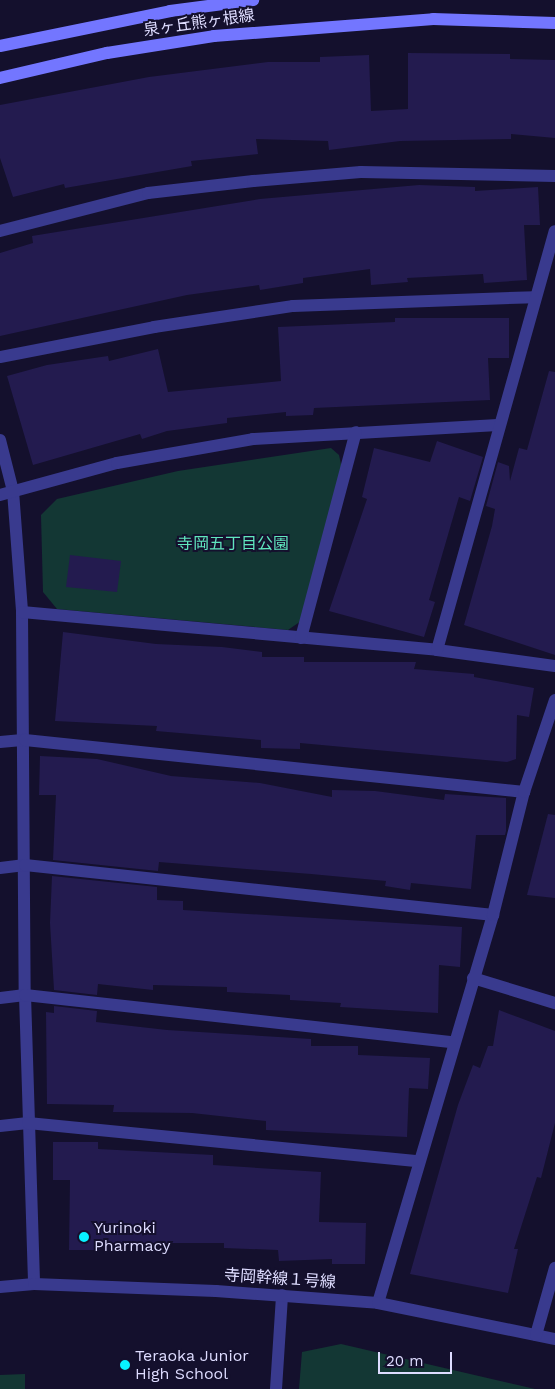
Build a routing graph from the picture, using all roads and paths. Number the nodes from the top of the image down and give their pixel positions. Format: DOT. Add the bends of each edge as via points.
graph roads {
  1 [pos="253,0"];
  2 [pos="555,23"];
  3 [pos="0,46"];
  4 [pos="0,78"];
  5 [pos="555,176"];
  6 [pos="0,231"];
  7 [pos="555,231"];
  8 [pos="534,297"];
  9 [pos="0,357"];
  10 [pos="498,425"];
  11 [pos="356,432"];
  12 [pos="0,440"];
  13 [pos="13,491"];
  14 [pos="0,494"];
  15 [pos="22,612"];
  16 [pos="301,638"];
  17 [pos="437,650"];
  18 [pos="555,666"];
  19 [pos="555,700"];
  20 [pos="25,740"];
  21 [pos="0,742"];
  22 [pos="524,792"];
  23 [pos="25,865"];
  24 [pos="0,868"];
  25 [pos="493,915"];
  26 [pos="473,978"];
  27 [pos="25,995"];
  28 [pos="0,998"];
  29 [pos="555,1003"];
  30 [pos="452,1042"];
  31 [pos="28,1123"];
  32 [pos="0,1126"];
  33 [pos="418,1161"];
  34 [pos="555,1268"];
  35 [pos="34,1284"];
  36 [pos="0,1287"];
  37 [pos="282,1295"];
  38 [pos="378,1303"];
  39 [pos="536,1334"];
  40 [pos="555,1339"];
  41 [pos="276,1389"];
  1 -- 3 [label="main road, 泉ヶ丘熊ヶ根線" via="151,15"];
  2 -- 4 [label="main road, 泉ヶ丘熊ヶ根線" via="433,19 214,36 107,53"];
  5 -- 6 [label="street" via="361,172 253,181 148,193"];
  7 -- 8 [label="street"];
  8 -- 9 [label="street" via="293,306 154,327"];
  8 -- 10 [label="street"];
  10 -- 11 [label="street"];
  10 -- 17 [label="street"];
  11 -- 13 [label="street" via="253,439 117,463"];
  11 -- 16 [label="street"];
  12 -- 13 [label="street"];
  13 -- 14 [label="street"];
  13 -- 15 [label="street"];
  15 -- 16 [label="street"];
  15 -- 20 [label="street"];
  16 -- 17 [label="street"];
  17 -- 18 [label="street"];
  19 -- 22 [label="street"];
  20 -- 21 [label="street"];
  20 -- 22 [label="street"];
  20 -- 23 [label="street"];
  22 -- 25 [label="street"];
  23 -- 24 [label="street"];
  23 -- 25 [label="street"];
  23 -- 27 [label="street"];
  25 -- 26 [label="street"];
  26 -- 29 [label="street"];
  26 -- 30 [label="street"];
  27 -- 28 [label="street"];
  27 -- 30 [label="street"];
  27 -- 31 [label="street"];
  30 -- 33 [label="street"];
  31 -- 32 [label="street"];
  31 -- 33 [label="street"];
  31 -- 35 [label="street"];
  33 -- 38 [label="street"];
  34 -- 39 [label="street"];
  35 -- 36 [label="street, 寺岡幹線１号線"];
  35 -- 37 [label="street, 寺岡幹線１号線"];
  37 -- 38 [label="street, 寺岡幹線１号線"];
  37 -- 41 [label="street"];
  38 -- 39 [label="street, 寺岡幹線１号線"];
  39 -- 40 [label="street, 寺岡幹線１号線"];
}
